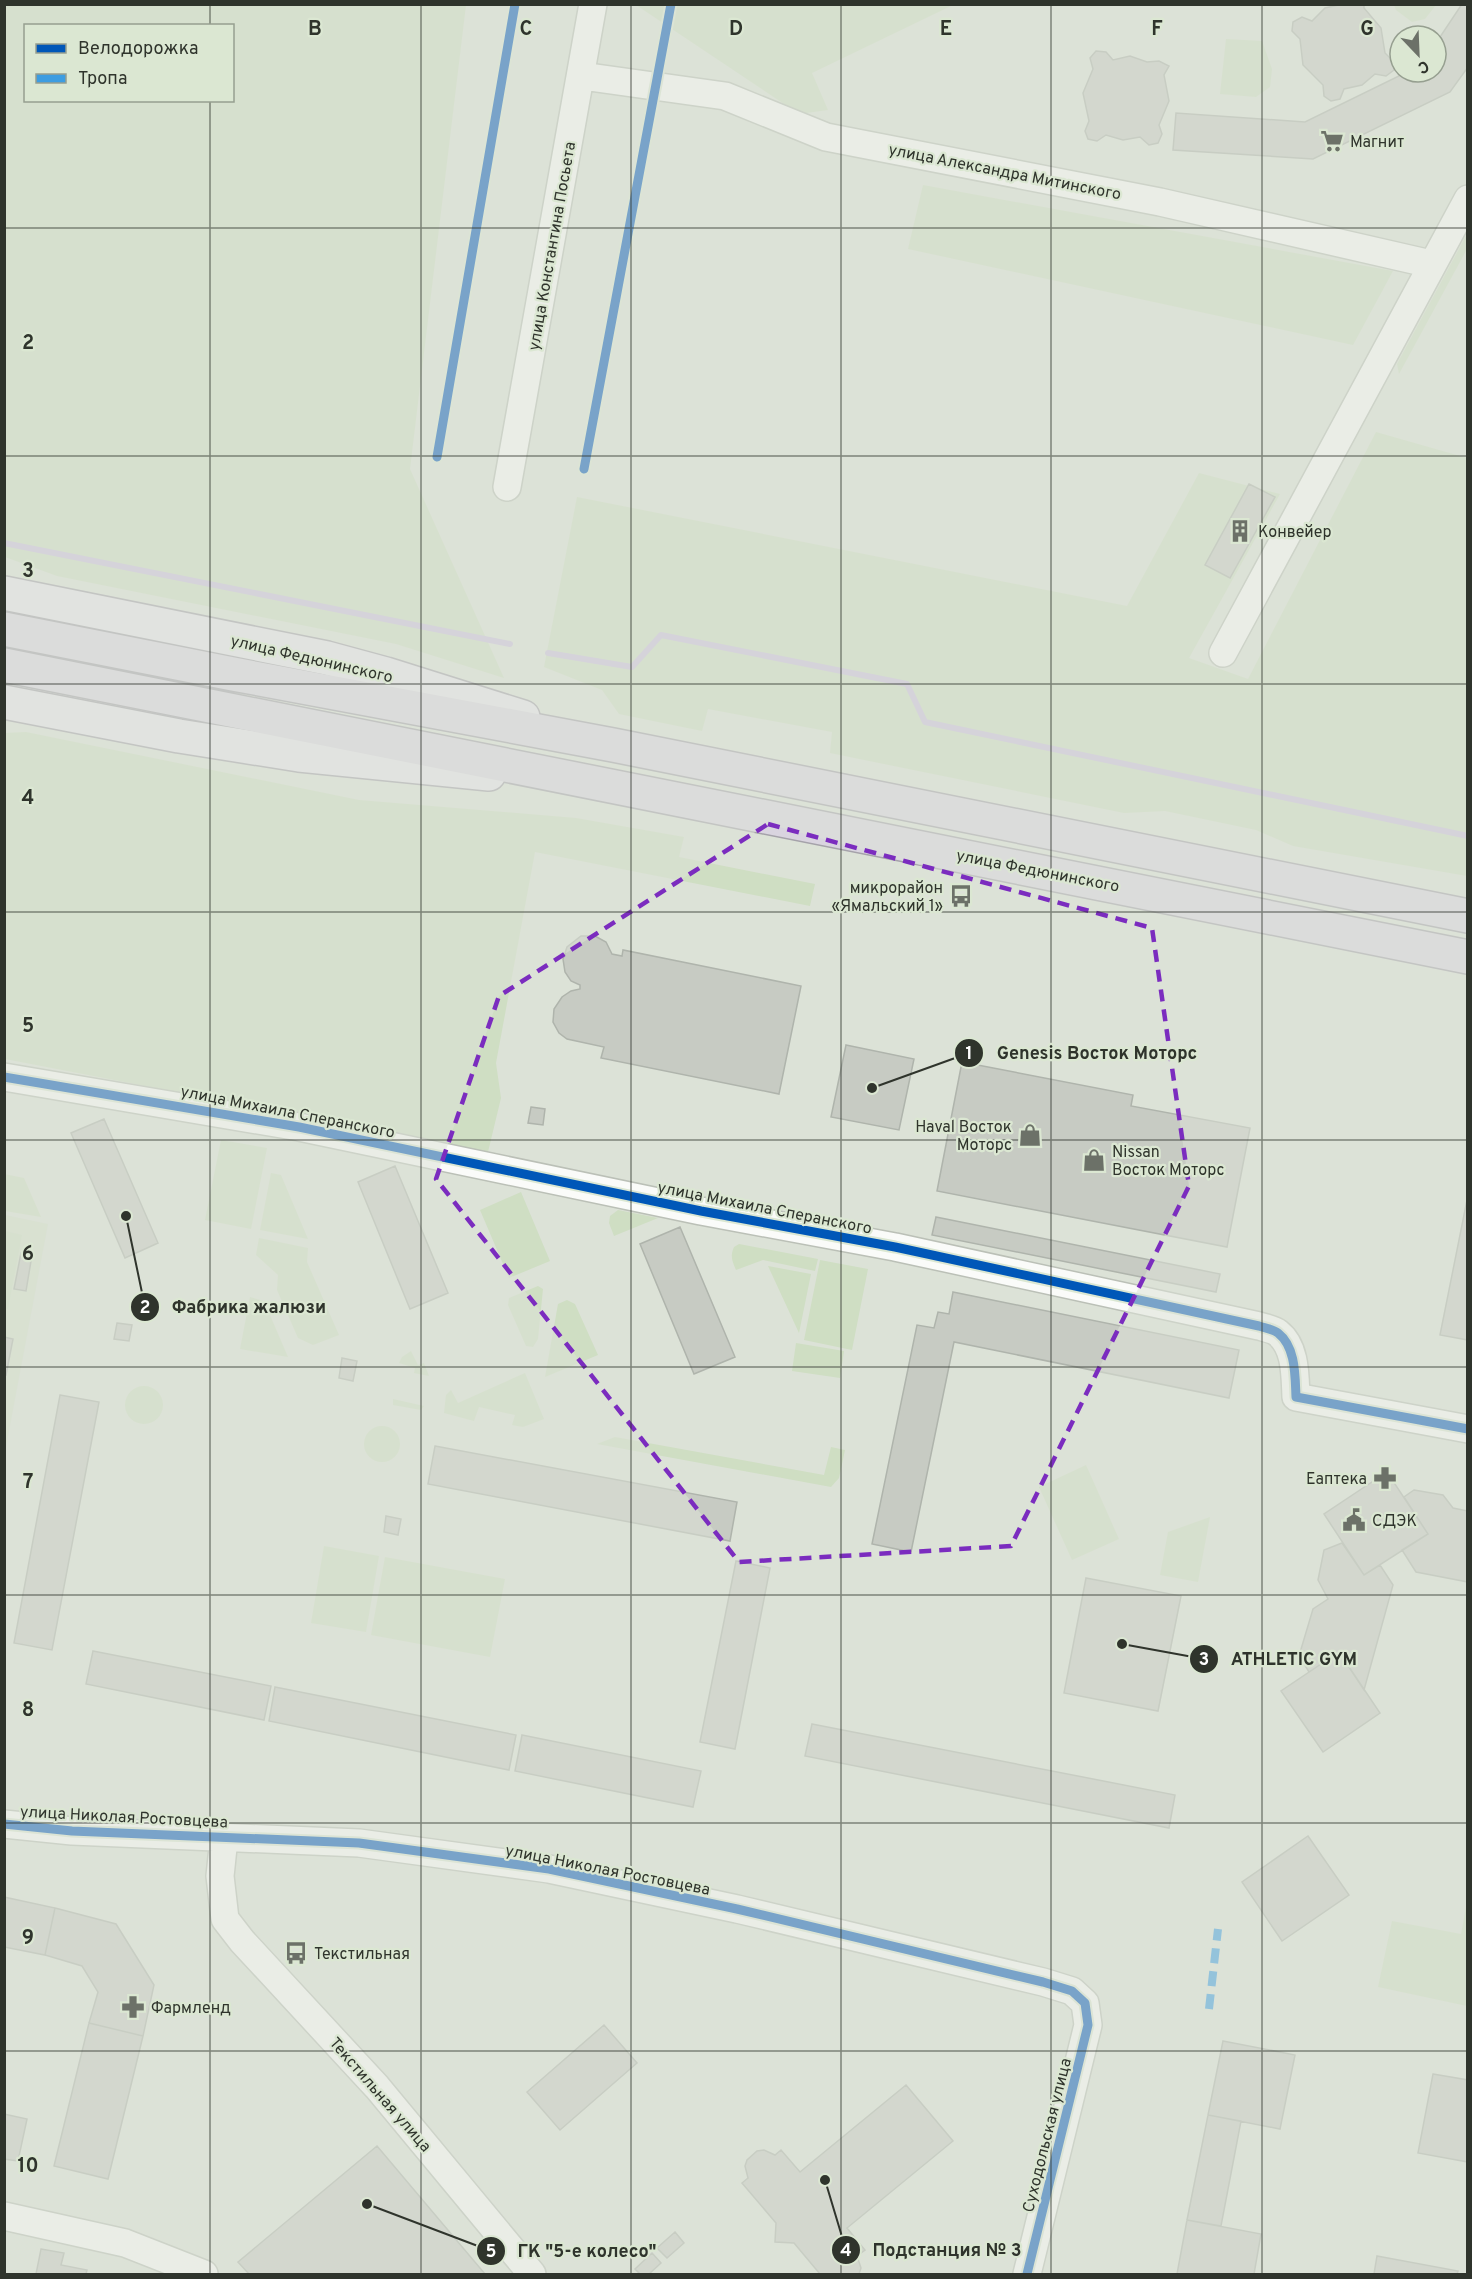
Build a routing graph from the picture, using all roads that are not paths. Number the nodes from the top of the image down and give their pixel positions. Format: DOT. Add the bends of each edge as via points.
graph roads {
  1 [pos="593,4"];
  2 [pos="582,76"];
  3 [pos="1467,199"];
  4 [pos="1431,264"];
  5 [pos="507,488"];
  6 [pos="4,593"];
  7 [pos="4,629"];
  8 [pos="1223,653"];
  9 [pos="4,665"];
  10 [pos="4,702"];
  11 [pos="613,745"];
  12 [pos="608,785"];
  13 [pos="1467,916"];
  14 [pos="1467,957"];
  15 [pos="4,1077"];
  16 [pos="1467,1429"];
  17 [pos="4,1824"];
  18 [pos="224,1838"];
  19 [pos="1085,2003"];
  20 [pos="4,2216"];
  21 [pos="204,2274"];
  22 [pos="532,2274"];
  23 [pos="1027,2274"];
  1 -- 2 [label="street, улица Константина Посьета"];
  2 -- 4 [label="street, улица Александра Митинского" via="725,96 826,137 1160,202"];
  2 -- 5 [label="street, улица Константина Посьета"];
  3 -- 4 [label="street"];
  4 -- 8 [label="street"];
  6 -- 11 [label="main road, улица Федюнинского" via="327,658"];
  7 -- 11 [label="highway, улица Федюнинского"];
  9 -- 12 [label="highway, улица Федюнинского"];
  10 -- 12 [label="main road, улица Федюнинского" via="299,755"];
  11 -- 13 [label="highway, улица Федюнинского"];
  12 -- 14 [label="highway, улица Федюнинского"];
  15 -- 16 [label="street, улица Михаила Сперанского" via="299,1127 701,1211 895,1247 1259,1326 1277,1333 1290,1350 1296,1397"];
  17 -- 18 [label="street, улица Николая Ростовцева"];
  18 -- 19 [label="street, улица Николая Ростовцева" via="358,1843 549,1869 1043,1982 1072,1991"];
  18 -- 22 [label="street, Текстильная улица" via="220,1876 225,1919 377,2086"];
  19 -- 23 [label="street, Суходольская улица" via="1088,2025"];
  20 -- 21 [label="street" via="125,2243"];
}
